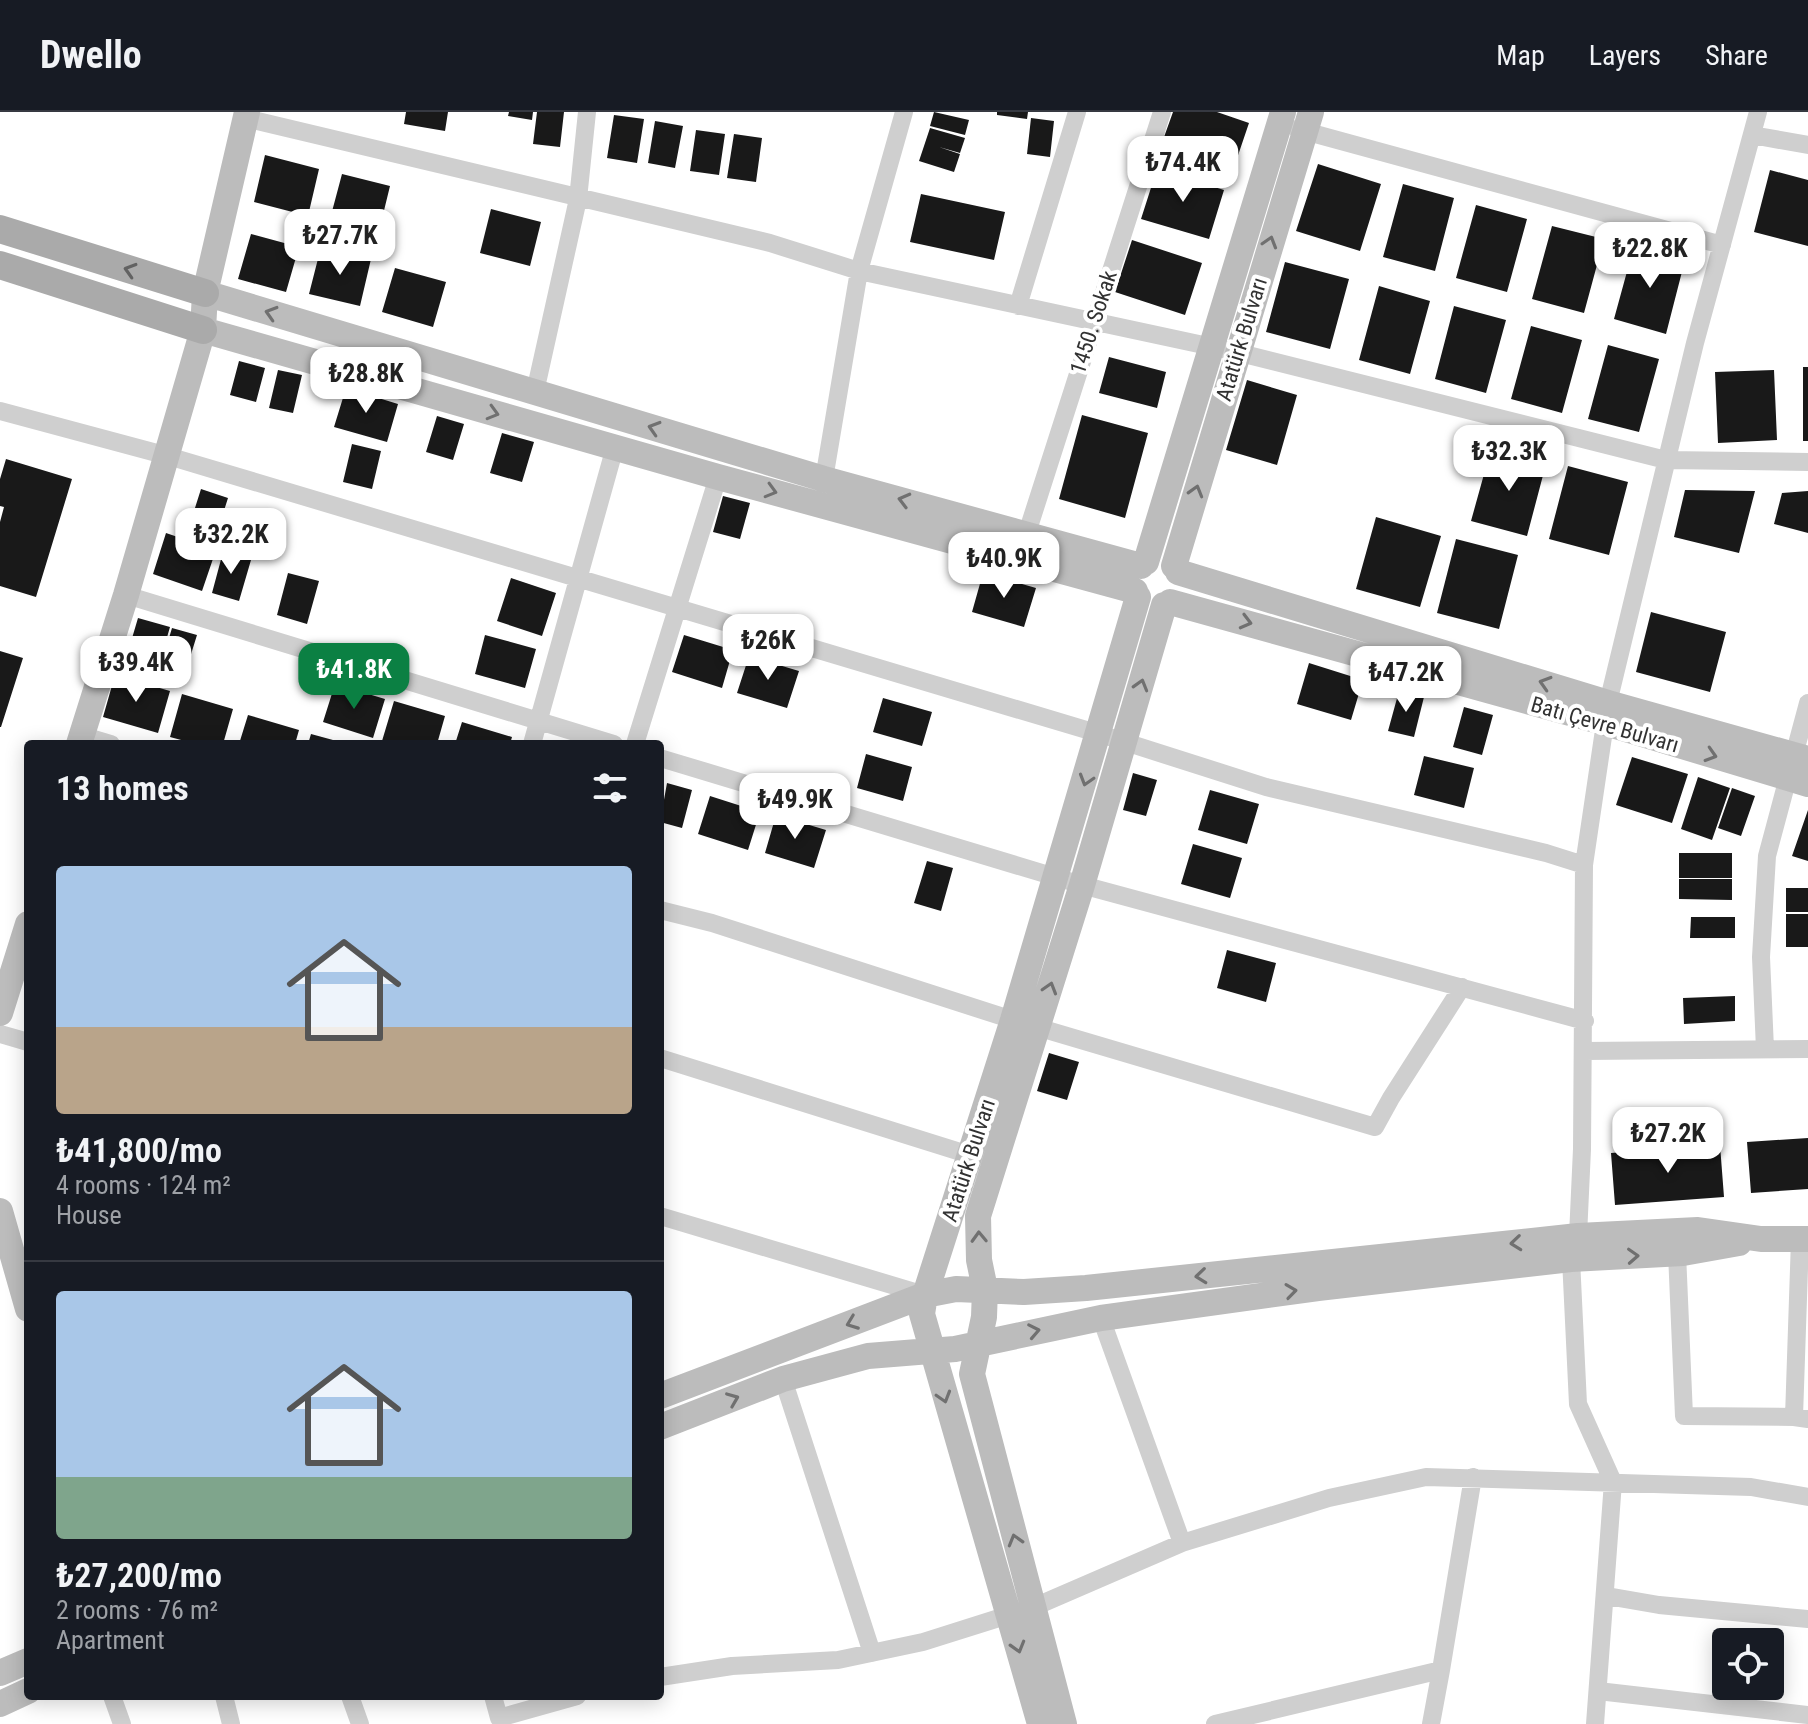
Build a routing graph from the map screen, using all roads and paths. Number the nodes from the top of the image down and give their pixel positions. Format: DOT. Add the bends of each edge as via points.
graph roads {
  1 [pos="587,112"];
  2 [pos="904,112"];
  3 [pos="1077,112"];
  4 [pos="1162,112"];
  5 [pos="1758,112"];
  6 [pos="246,115"];
  7 [pos="1280,119"];
  8 [pos="1308,121"];
  9 [pos="1752,135"];
  10 [pos="1808,145"];
  11 [pos="578,199"];
  12 [pos="0,229"];
  13 [pos="1722,245"];
  14 [pos="0,265"];
  15 [pos="859,271"];
  16 [pos="205,293"];
  17 [pos="1018,306"];
  18 [pos="1092,322"];
  19 [pos="203,330"];
  20 [pos="1223,350"];
  21 [pos="535,392"];
  22 [pos="0,411"];
  23 [pos="615,447"];
  24 [pos="168,456"];
  25 [pos="1666,460"];
  26 [pos="1808,462"];
  27 [pos="718,477"];
  28 [pos="824,479"];
  29 [pos="1027,533"];
  30 [pos="1176,569"];
  31 [pos="578,578"];
  32 [pos="1140,579"];
  33 [pos="126,595"];
  34 [pos="1167,604"];
  35 [pos="679,608"];
  36 [pos="1808,703"];
  37 [pos="1607,713"];
  38 [pos="538,721"];
  39 [pos="1100,734"];
  40 [pos="80,740"];
  41 [pos="533,740"];
  42 [pos="601,740"];
  43 [pos="636,740"];
  44 [pos="1125,742"];
  45 [pos="664,759"];
  46 [pos="1799,769"];
  47 [pos="1584,865"];
  48 [pos="1056,877"];
  49 [pos="1082,885"];
  50 [pos="664,911"];
  51 [pos="24,937"];
  52 [pos="1462,987"];
  53 [pos="0,1013"];
  54 [pos="1585,1021"];
  55 [pos="1025,1024"];
  56 [pos="0,1034"];
  57 [pos="24,1041"];
  58 [pos="1765,1049"];
  59 [pos="1808,1049"];
  60 [pos="1584,1051"];
  61 [pos="664,1059"];
  62 [pos="970,1155"];
  63 [pos="0,1211"];
  64 [pos="664,1217"];
  65 [pos="1761,1239"];
  66 [pos="1804,1239"];
  67 [pos="1574,1247"];
  68 [pos="1677,1253"];
  69 [pos="985,1289"];
  70 [pos="24,1295"];
  71 [pos="925,1295"];
  72 [pos="1101,1318"];
  73 [pos="978,1342"];
  74 [pos="930,1350"];
  75 [pos="783,1379"];
  76 [pos="664,1394"];
  77 [pos="1801,1418"];
  78 [pos="664,1425"];
  79 [pos="1473,1477"];
  80 [pos="1613,1482"];
  81 [pos="1808,1497"];
  82 [pos="1182,1543"];
  83 [pos="1607,1596"];
  84 [pos="1022,1611"];
  85 [pos="1808,1619"];
  86 [pos="872,1653"];
  87 [pos="24,1663"];
  88 [pos="1441,1670"];
  89 [pos="0,1673"];
  90 [pos="664,1676"];
  91 [pos="1598,1691"];
  92 [pos="24,1693"];
  93 [pos="113,1700"];
  94 [pos="225,1700"];
  95 [pos="351,1700"];
  96 [pos="494,1700"];
  97 [pos="565,1700"];
  98 [pos="0,1704"];
  99 [pos="1805,1714"];
  100 [pos="1276,1717"];
  101 [pos="499,1721"];
  102 [pos="1056,1723"];
  103 [pos="122,1724"];
  104 [pos="231,1724"];
  105 [pos="360,1724"];
  106 [pos="1215,1724"];
  107 [pos="1431,1724"];
  108 [pos="1595,1724"];
  1 -- 11 [label="street"];
  2 -- 15 [label="street"];
  3 -- 17 [label="street"];
  4 -- 18 [label="street, 1450. Sokak"];
  5 -- 9 [label="street"];
  6 -- 11 [label="street"];
  6 -- 16 [label="main road"];
  7 -- 8 [label="street"];
  7 -- 20 [label="main road, Atatürk Bulvarı"];
  8 -- 13 [label="street" via="1488,183"];
  20 -- 8 [label="main road, Atatürk Bulvarı, one-way"];
  9 -- 10 [label="street"];
  9 -- 13 [label="street"];
  11 -- 15 [label="street" via="770,243"];
  11 -- 21 [label="street"];
  16 -- 12 [label="main road, one-way"];
  13 -- 25 [label="street"];
  14 -- 19 [label="main road"];
  15 -- 17 [label="street"];
  15 -- 28 [label="street"];
  16 -- 19 [label="main road"];
  21 -- 16 [label="main road, one-way"];
  17 -- 18 [label="street"];
  18 -- 20 [label="street"];
  18 -- 29 [label="street, 1450. Sokak"];
  19 -- 23 [label="main road, one-way"];
  19 -- 24 [label="main road"];
  20 -- 25 [label="street"];
  30 -- 20 [label="main road, Atatürk Bulvarı, one-way"];
  20 -- 32 [label="main road, Atatürk Bulvarı"];
  28 -- 21 [label="main road, one-way"];
  22 -- 24 [label="street"];
  23 -- 27 [label="main road"];
  23 -- 31 [label="street"];
  24 -- 31 [label="street"];
  24 -- 33 [label="main road"];
  25 -- 26 [label="street"];
  25 -- 37 [label="street"];
  27 -- 32 [label="main road, one-way"];
  27 -- 35 [label="street"];
  29 -- 28 [label="main road, one-way"];
  29 -- 32 [label="main road"];
  30 -- 32 [label="main road" via="1160,560"];
  30 -- 34 [label="main road" via="1179,592"];
  37 -- 30 [label="main road, Batı Çevre Bulvarı, one-way"];
  31 -- 35 [label="street"];
  31 -- 38 [label="street"];
  32 -- 34 [label="main road" via="1150,605"];
  32 -- 39 [label="main road, Atatürk Bulvarı"];
  33 -- 38 [label="street"];
  33 -- 40 [label="main road"];
  34 -- 37 [label="main road, Batı Çevre Bulvarı, one-way"];
  44 -- 34 [label="main road, Atatürk Bulvarı, one-way"];
  35 -- 39 [label="street"];
  35 -- 43 [label="street"];
  36 -- 46 [label="street"];
  37 -- 46 [label="main road, Batı Çevre Bulvarı"];
  37 -- 47 [label="street"];
  38 -- 41 [label="street"];
  38 -- 42 [label="street"];
  39 -- 44 [label="street"];
  39 -- 48 [label="main road, Atatürk Bulvarı, one-way"];
  44 -- 47 [label="street" via="1266,787"];
  44 -- 49 [label="main road, Atatürk Bulvarı"];
  45 -- 48 [label="street"];
  46 -- 58 [label="street" via="1767,856 1761,957"];
  47 -- 54 [label="street"];
  48 -- 49 [label="street"];
  48 -- 55 [label="main road, Atatürk Bulvarı"];
  49 -- 52 [label="street"];
  55 -- 49 [label="main road, Atatürk Bulvarı, one-way"];
  50 -- 55 [label="street"];
  51 -- 53 [label="main road"];
  52 -- 54 [label="street"];
  52 -- 55 [label="street" via="1375,1127"];
  54 -- 60 [label="street"];
  55 -- 62 [label="main road, Atatürk Bulvarı"];
  69 -- 55 [label="main road, Atatürk Bulvarı, one-way" via="978,1216"];
  56 -- 57 [label="street"];
  58 -- 59 [label="street"];
  58 -- 60 [label="street"];
  60 -- 67 [label="street"];
  61 -- 62 [label="street"];
  62 -- 71 [label="main road, Atatürk Bulvarı"];
  63 -- 70 [label="main road"];
  64 -- 71 [label="street"];
  65 -- 66 [label="main road"];
  65 -- 67 [label="main road" via="1698,1230"];
  65 -- 68 [label="main road"];
  66 -- 77 [label="street"];
  67 -- 68 [label="main road, one-way"];
  67 -- 69 [label="main road, one-way" via="1086,1288"];
  72 -- 67 [label="main road, one-way"];
  67 -- 80 [label="street" via="1578,1404"];
  68 -- 77 [label="street" via="1684,1416"];
  69 -- 71 [label="main road"];
  69 -- 73 [label="main road, Atatürk Bulvarı"];
  71 -- 74 [label="main road, Atatürk Bulvarı" via="922,1314"];
  71 -- 76 [label="main road, one-way"];
  73 -- 72 [label="main road, one-way"];
  72 -- 82 [label="street"];
  73 -- 74 [label="main road"];
  84 -- 73 [label="main road, Atatürk Bulvarı, one-way" via="972,1374"];
  74 -- 75 [label="main road" via="868,1356"];
  74 -- 84 [label="main road, Atatürk Bulvarı, one-way"];
  78 -- 75 [label="main road, one-way"];
  75 -- 86 [label="street"];
  79 -- 80 [label="street"];
  79 -- 82 [label="street" via="1426,1477 1329,1498"];
  79 -- 88 [label="street"];
  80 -- 81 [label="street" via="1751,1487"];
  80 -- 83 [label="street"];
  82 -- 84 [label="street"];
  83 -- 85 [label="street"];
  83 -- 91 [label="street"];
  84 -- 86 [label="street"];
  84 -- 102 [label="main road, Atatürk Bulvarı"];
  86 -- 90 [label="street"];
  87 -- 89 [label="main road"];
  88 -- 100 [label="street"];
  88 -- 107 [label="street"];
  91 -- 99 [label="street"];
  91 -- 108 [label="street"];
  92 -- 98 [label="main road"];
  93 -- 103 [label="street"];
  94 -- 104 [label="street"];
  95 -- 105 [label="street"];
  96 -- 101 [label="street"];
  97 -- 101 [label="street"];
  100 -- 106 [label="street"];
}
